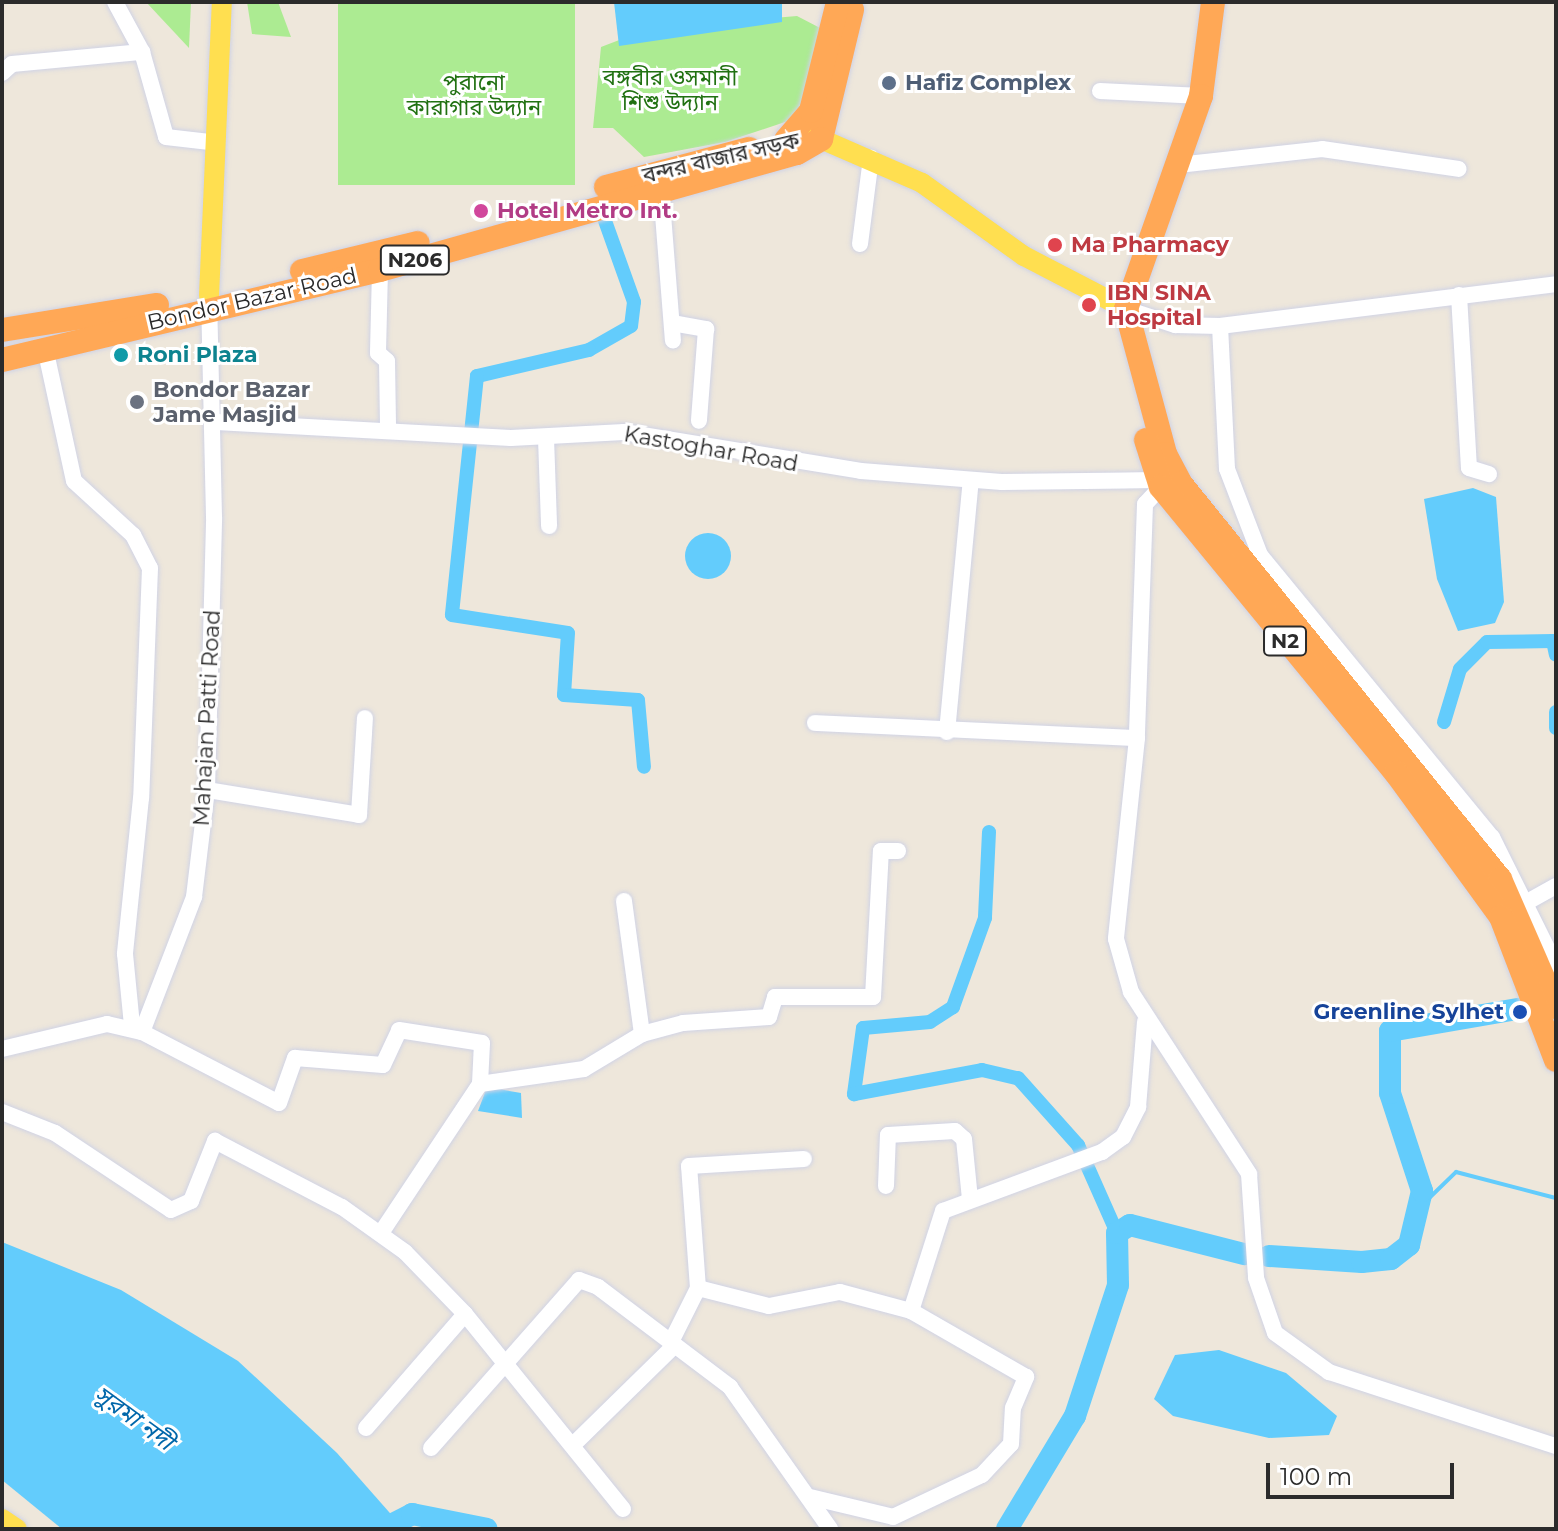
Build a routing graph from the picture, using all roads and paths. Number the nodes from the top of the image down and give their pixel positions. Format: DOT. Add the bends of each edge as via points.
graph roads {
  1 [pos="115,2"];
  2 [pos="222,2"];
  3 [pos="838,2"];
  4 [pos="854,2"];
  5 [pos="1213,2"];
  6 [pos="142,52"];
  7 [pos="2,73"];
  8 [pos="1100,91"];
  9 [pos="1201,96"];
  10 [pos="823,121"];
  11 [pos="210,142"];
  12 [pos="848,148"];
  13 [pos="871,158"];
  14 [pos="1178,165"];
  15 [pos="1459,169"];
  16 [pos="661,189"];
  17 [pos="860,244"];
  18 [pos="380,270"];
  19 [pos="1556,284"];
  20 [pos="1459,295"];
  21 [pos="209,303"];
  22 [pos="1126,309"];
  23 [pos="672,323"];
  24 [pos="1220,326"];
  25 [pos="2,330"];
  26 [pos="1132,338"];
  27 [pos="673,341"];
  28 [pos="45,348"];
  29 [pos="2,360"];
  30 [pos="699,421"];
  31 [pos="216,422"];
  32 [pos="388,428"];
  33 [pos="546,438"];
  34 [pos="1489,474"];
  35 [pos="971,480"];
  36 [pos="1159,483"];
  37 [pos="549,526"];
  38 [pos="365,718"];
  39 [pos="815,723"];
  40 [pos="947,732"];
  41 [pos="1137,738"];
  42 [pos="207,790"];
  43 [pos="898,851"];
  44 [pos="1556,886"];
  45 [pos="624,901"];
  46 [pos="1516,908"];
  47 [pos="1556,966"];
  48 [pos="1556,1007"];
  49 [pos="1145,1022"];
  50 [pos="137,1028"];
  51 [pos="642,1034"];
  52 [pos="2,1049"];
  53 [pos="1556,1060"];
  54 [pos="480,1084"];
  55 [pos="2,1112"];
  56 [pos="804,1159"];
  57 [pos="886,1186"];
  58 [pos="970,1199"];
  59 [pos="381,1233"];
  60 [pos="698,1288"];
  61 [pos="911,1311"];
  62 [pos="465,1314"];
  63 [pos="673,1344"];
  64 [pos="505,1361"];
  65 [pos="366,1428"];
  66 [pos="575,1443"];
  67 [pos="1556,1446"];
  68 [pos="431,1448"];
  69 [pos="810,1497"];
  70 [pos="623,1509"];
  71 [pos="2,1519"];
  72 [pos="17,1529"];
  73 [pos="830,1529"];
  1 -- 6 [label="street"];
  2 -- 11 [label="main road"];
  3 -- 10 [label="highway"];
  4 -- 10 [label="highway"];
  5 -- 9 [label="highway"];
  6 -- 7 [label="street" via="12,64"];
  6 -- 11 [label="street" via="166,137"];
  8 -- 9 [label="street"];
  9 -- 14 [label="highway"];
  10 -- 12 [label="main road, বন্দর বাজার সড়ক"];
  10 -- 12 [label="main road"];
  10 -- 16 [label="highway, Bondor Bazar Road / N206" via="797,153"];
  10 -- 21 [label="highway, বন্দর বাজার সড়ক / N206" via="786,140"];
  11 -- 21 [label="main road"];
  12 -- 13 [label="main road, বন্দর বাজার সড়ক"];
  13 -- 17 [label="street"];
  13 -- 22 [label="main road, বন্দর বাজার সড়ক" via="922,183 1024,256"];
  14 -- 15 [label="street" via="1322,149"];
  14 -- 22 [label="highway"];
  16 -- 18 [label="highway, Bondor Bazar Road / N206"];
  16 -- 23 [label="street"];
  18 -- 21 [label="highway, Bondor Bazar Road / N206"];
  18 -- 32 [label="street" via="378,353 387,361"];
  19 -- 20 [label="street"];
  20 -- 24 [label="street"];
  20 -- 34 [label="street" via="1469,468"];
  21 -- 25 [label="highway, বন্দর বাজার সড়ক / N206"];
  21 -- 28 [label="highway, Bondor Bazar Road / N206"];
  21 -- 31 [label="street, Mahajan Patti Road"];
  22 -- 24 [label="street" via="1175,325"];
  22 -- 26 [label="highway, N2"];
  23 -- 27 [label="street"];
  23 -- 30 [label="street" via="706,329"];
  24 -- 46 [label="street" via="1227,469 1260,555 1492,837"];
  26 -- 36 [label="highway, N2"];
  26 -- 46 [label="highway, N2" via="1181,484 1404,752"];
  28 -- 29 [label="highway, Bondor Bazar Road / N206"];
  28 -- 50 [label="street" via="70,472 133,535 150,568 141,798 125,954"];
  31 -- 32 [label="street, Kastoghar Road"];
  31 -- 42 [label="street, Mahajan Patti Road"];
  32 -- 33 [label="street, Kastoghar Road"];
  33 -- 35 [label="street, Kastoghar Road" via="650,434 787,464"];
  33 -- 37 [label="street"];
  35 -- 36 [label="street, Kastoghar Road"];
  35 -- 40 [label="street"];
  36 -- 41 [label="street" via="1145,504"];
  36 -- 46 [label="highway, N2" via="1396,773"];
  38 -- 42 [label="street" via="359,815"];
  39 -- 40 [label="street"];
  40 -- 41 [label="street"];
  41 -- 49 [label="street" via="1115,948"];
  42 -- 50 [label="street, Mahajan Patti Road" via="194,897"];
  43 -- 51 [label="street" via="881,851 873,997 775,997 769,1017"];
  44 -- 46 [label="street"];
  45 -- 51 [label="street"];
  46 -- 47 [label="street"];
  46 -- 48 [label="highway, N2"];
  46 -- 53 [label="highway, N2"];
  49 -- 58 [label="street" via="1138,1107 1123,1137 1067,1167"];
  49 -- 67 [label="street" via="1249,1174 1256,1278 1275,1333 1329,1372"];
  50 -- 52 [label="street"];
  50 -- 54 [label="street" via="279,1103 295,1058 383,1065 399,1030 482,1043"];
  51 -- 54 [label="street" via="584,1069"];
  54 -- 59 [label="street"];
  55 -- 59 [label="street" via="55,1133 171,1210 191,1201 215,1141"];
  56 -- 60 [label="street" via="689,1166"];
  57 -- 58 [label="street" via="888,1135 955,1131 964,1139"];
  58 -- 61 [label="street" via="939,1215"];
  59 -- 62 [label="street"];
  60 -- 61 [label="street" via="769,1306 840,1292"];
  60 -- 63 [label="street"];
  61 -- 69 [label="street" via="1026,1377 1013,1408 1011,1444 982,1475 893,1517"];
  62 -- 64 [label="street"];
  62 -- 65 [label="street"];
  63 -- 64 [label="street" via="579,1280"];
  63 -- 66 [label="street"];
  63 -- 69 [label="street" via="748,1407"];
  64 -- 66 [label="street"];
  64 -- 68 [label="street"];
  66 -- 70 [label="street"];
  69 -- 73 [label="street"];
  71 -- 72 [label="main road"];
}
